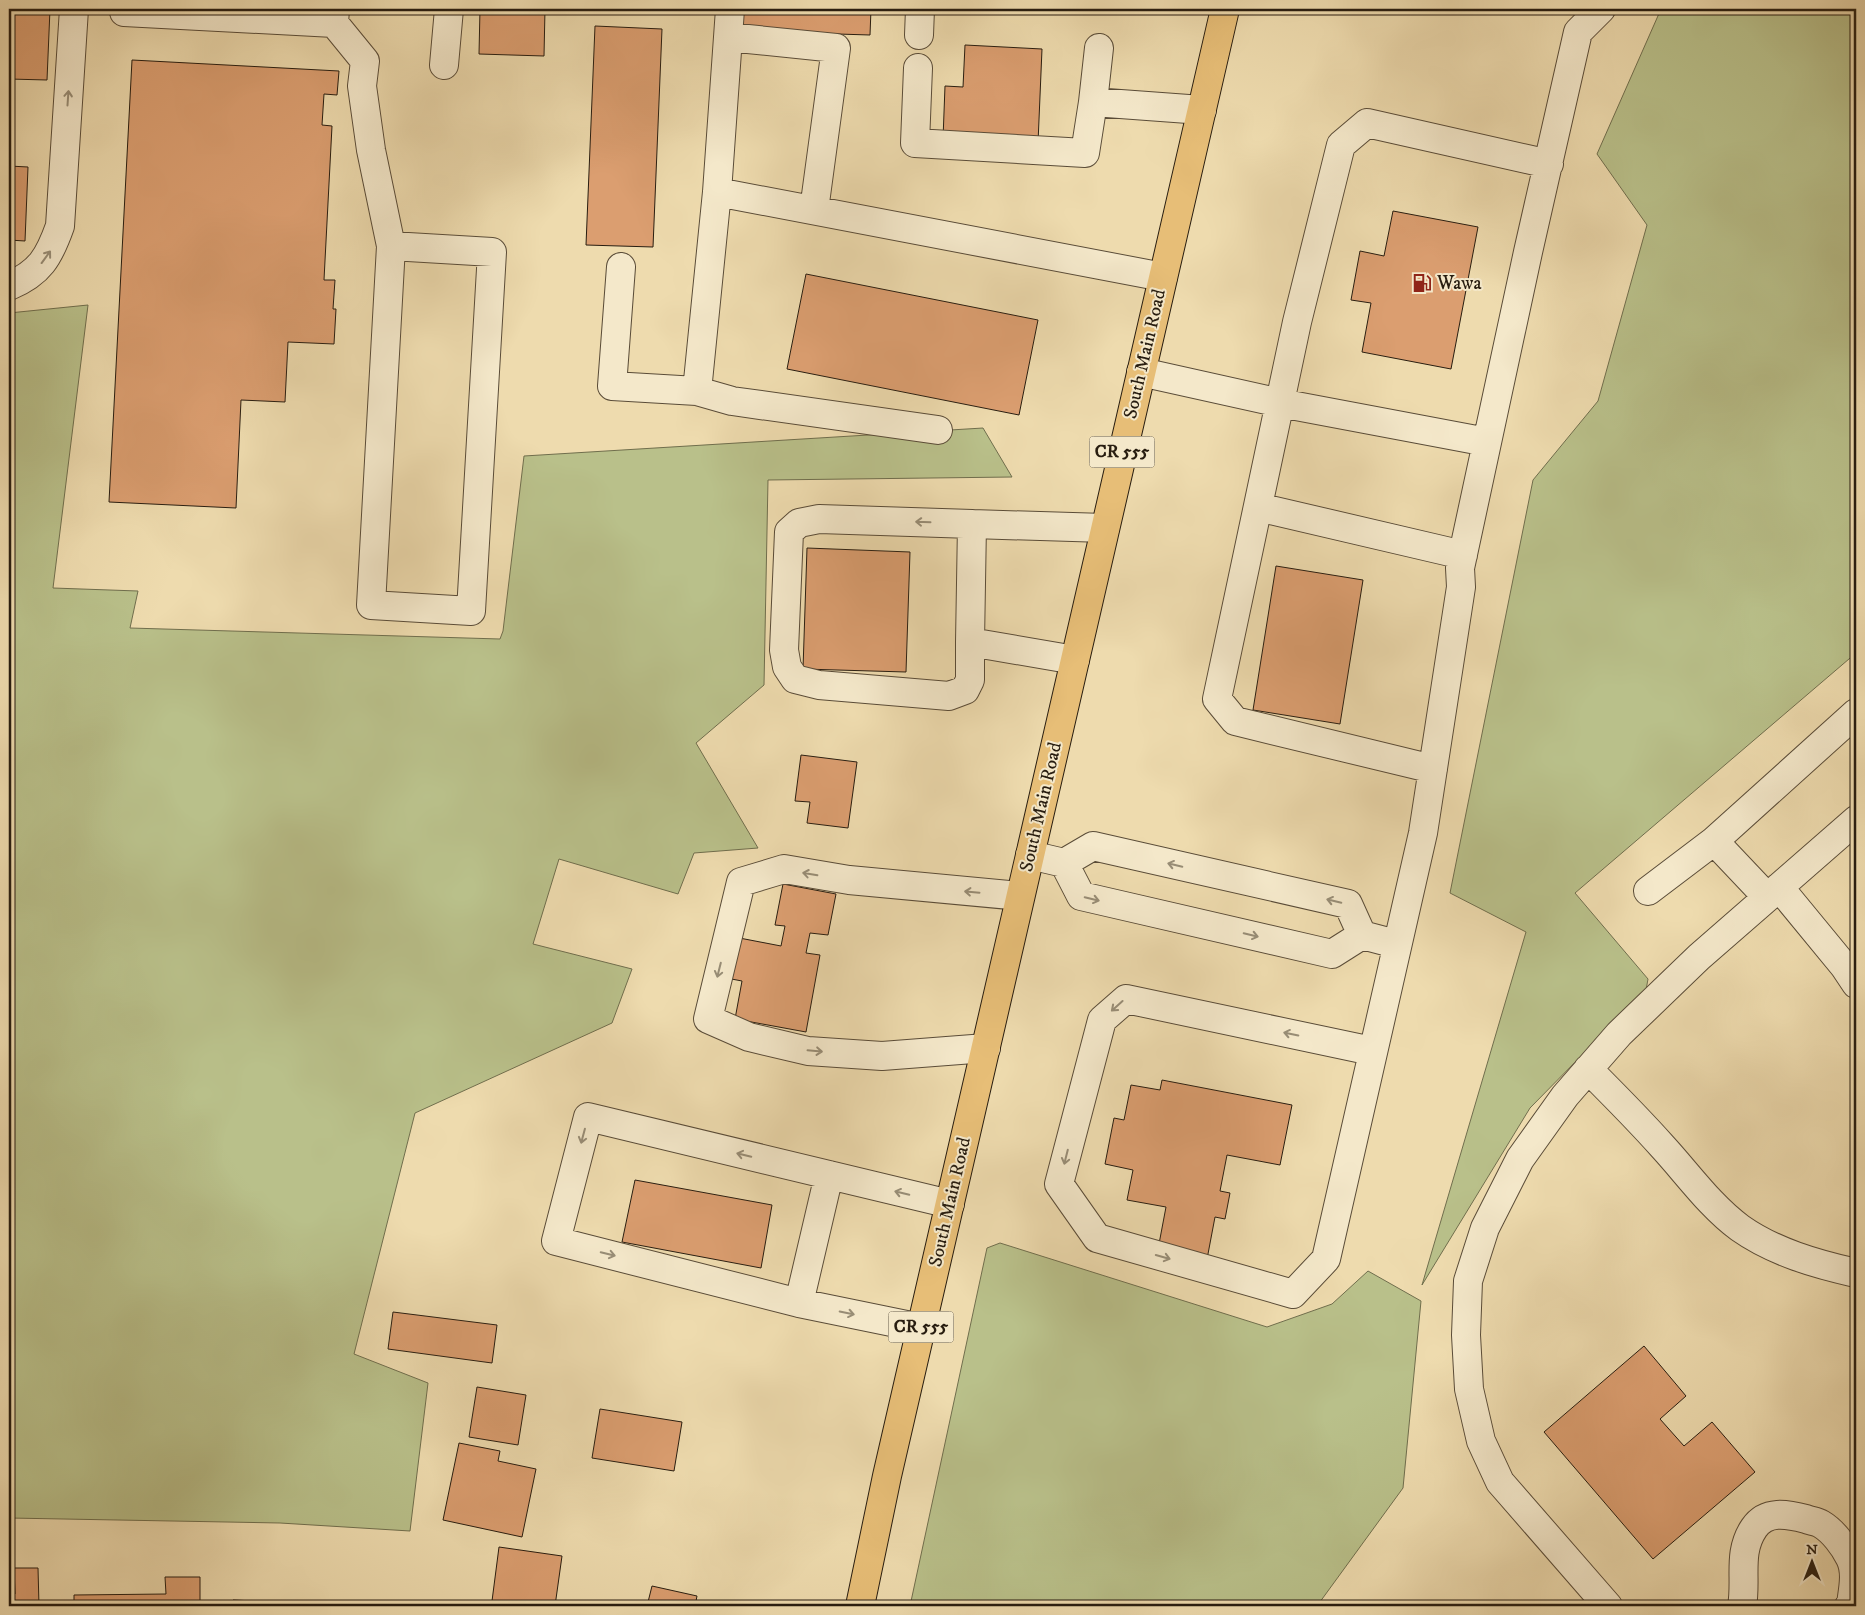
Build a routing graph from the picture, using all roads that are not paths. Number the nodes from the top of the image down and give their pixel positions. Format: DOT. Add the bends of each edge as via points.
graph roads {
  1 [pos="74,9"];
  2 [pos="125,9"];
  3 [pos="449,9"];
  4 [pos="730,9"];
  5 [pos="1225,9"];
  6 [pos="1601,9"];
  7 [pos="334,16"];
  8 [pos="728,36"];
  9 [pos="1099,48"];
  10 [pos="444,64"];
  11 [pos="918,68"];
  12 [pos="1093,102"];
  13 [pos="1202,110"];
  14 [pos="1548,164"];
  15 [pos="717,192"];
  16 [pos="814,210"];
  17 [pos="391,246"];
  18 [pos="621,267"];
  19 [pos="1163,277"];
  20 [pos="9,286"];
  21 [pos="1141,372"];
  22 [pos="697,391"];
  23 [pos="1280,403"];
  24 [pos="938,430"];
  25 [pos="1488,442"];
  26 [pos="1258,508"];
  27 [pos="972,524"];
  28 [pos="1105,528"];
  29 [pos="1463,555"];
  30 [pos="970,642"];
  31 [pos="1075,660"];
  32 [pos="1856,713"];
  33 [pos="1433,769"];
  34 [pos="1856,820"];
  35 [pos="1714,841"];
  36 [pos="1030,855"];
  37 [pos="1064,863"];
  38 [pos="1648,891"];
  39 [pos="1773,892"];
  40 [pos="1020,896"];
  41 [pos="1362,935"];
  42 [pos="1396,944"];
  43 [pos="1852,971"];
  44 [pos="986,1048"];
  45 [pos="1372,1051"];
  46 [pos="1588,1069"];
  47 [pos="829,1175"];
  48 [pos="950,1204"];
  49 [pos="1856,1273"];
  50 [pos="799,1303"];
  51 [pos="921,1328"];
  52 [pos="860,1606"];
  53 [pos="1608,1606"];
  54 [pos="1742,1606"];
  55 [pos="1849,1606"];
  20 -- 1 [label="street, one-way" via="37,270 52,249 60,226"];
  2 -- 7 [label="street" via="124,12"];
  3 -- 10 [label="street"];
  4 -- 8 [label="street"];
  5 -- 13 [label="main road, South Main Road / CR 555"];
  6 -- 14 [label="street" via="1578,32"];
  7 -- 17 [label="street" via="364,61 362,86 370,141"];
  8 -- 15 [label="street"];
  8 -- 16 [label="street" via="836,48"];
  9 -- 12 [label="street"];
  11 -- 12 [label="street" via="915,143 1085,154"];
  12 -- 13 [label="street"];
  13 -- 19 [label="main road, South Main Road / CR 555"];
  14 -- 23 [label="street" via="1366,123 1341,145"];
  14 -- 25 [label="street"];
  15 -- 16 [label="street"];
  15 -- 22 [label="street"];
  16 -- 19 [label="street"];
  17 -- 17 [label="street" via="372,605 471,611 492,252"];
  18 -- 22 [label="street" via="612,386"];
  19 -- 21 [label="main road, South Main Road / CR 555"];
  21 -- 23 [label="street"];
  21 -- 28 [label="main road, South Main Road / CR 555"];
  22 -- 24 [label="street" via="732,401"];
  23 -- 25 [label="street"];
  23 -- 26 [label="street"];
  25 -- 29 [label="street"];
  26 -- 29 [label="street"];
  26 -- 33 [label="street" via="1217,699 1235,720"];
  27 -- 28 [label="street"];
  27 -- 30 [label="street"];
  27 -- 30 [label="street, one-way" via="819,519 799,523 789,532 784,650 787,667 795,679 819,685 949,696 965,690 970,680"];
  28 -- 31 [label="main road, South Main Road / CR 555"];
  29 -- 33 [label="street" via="1460,568 1462,587"];
  30 -- 31 [label="street"];
  31 -- 36 [label="main road, South Main Road / CR 555"];
  32 -- 35 [label="street"];
  33 -- 42 [label="street" via="1423,833"];
  34 -- 39 [label="street"];
  35 -- 38 [label="street"];
  35 -- 39 [label="street"];
  36 -- 37 [label="street"];
  36 -- 40 [label="main road, South Main Road / CR 555"];
  41 -- 37 [label="street, one-way" via="1348,904 1094,846"];
  37 -- 41 [label="street, one-way" via="1081,896 1332,954"];
  39 -- 43 [label="street"];
  39 -- 46 [label="street" via="1698,956"];
  40 -- 44 [label="main road, South Main Road / CR 555"];
  40 -- 44 [label="street, one-way" via="850,880 784,869 741,882 708,1019 749,1036 808,1051 882,1056"];
  41 -- 42 [label="street"];
  42 -- 45 [label="street"];
  44 -- 48 [label="main road, South Main Road / CR 555"];
  45 -- 45 [label="street, one-way" via="1126,998 1102,1020 1059,1184 1097,1238 1293,1294 1326,1259"];
  46 -- 49 [label="street" via="1712,1203 1740,1228 1814,1263"];
  46 -- 53 [label="street" via="1520,1159 1485,1228 1468,1281 1466,1335 1469,1389 1481,1442 1500,1482"];
  48 -- 47 [label="street, one-way"];
  47 -- 50 [label="street"];
  47 -- 50 [label="street, one-way" via="588,1117 556,1241"];
  48 -- 51 [label="main road, South Main Road / CR 555"];
  50 -- 51 [label="street, one-way"];
  51 -- 52 [label="main road, South Main Road / CR 555"];
  54 -- 55 [label="street" via="1744,1548 1759,1522 1779,1514 1821,1524 1838,1539 1851,1560 1854,1579"];
}
